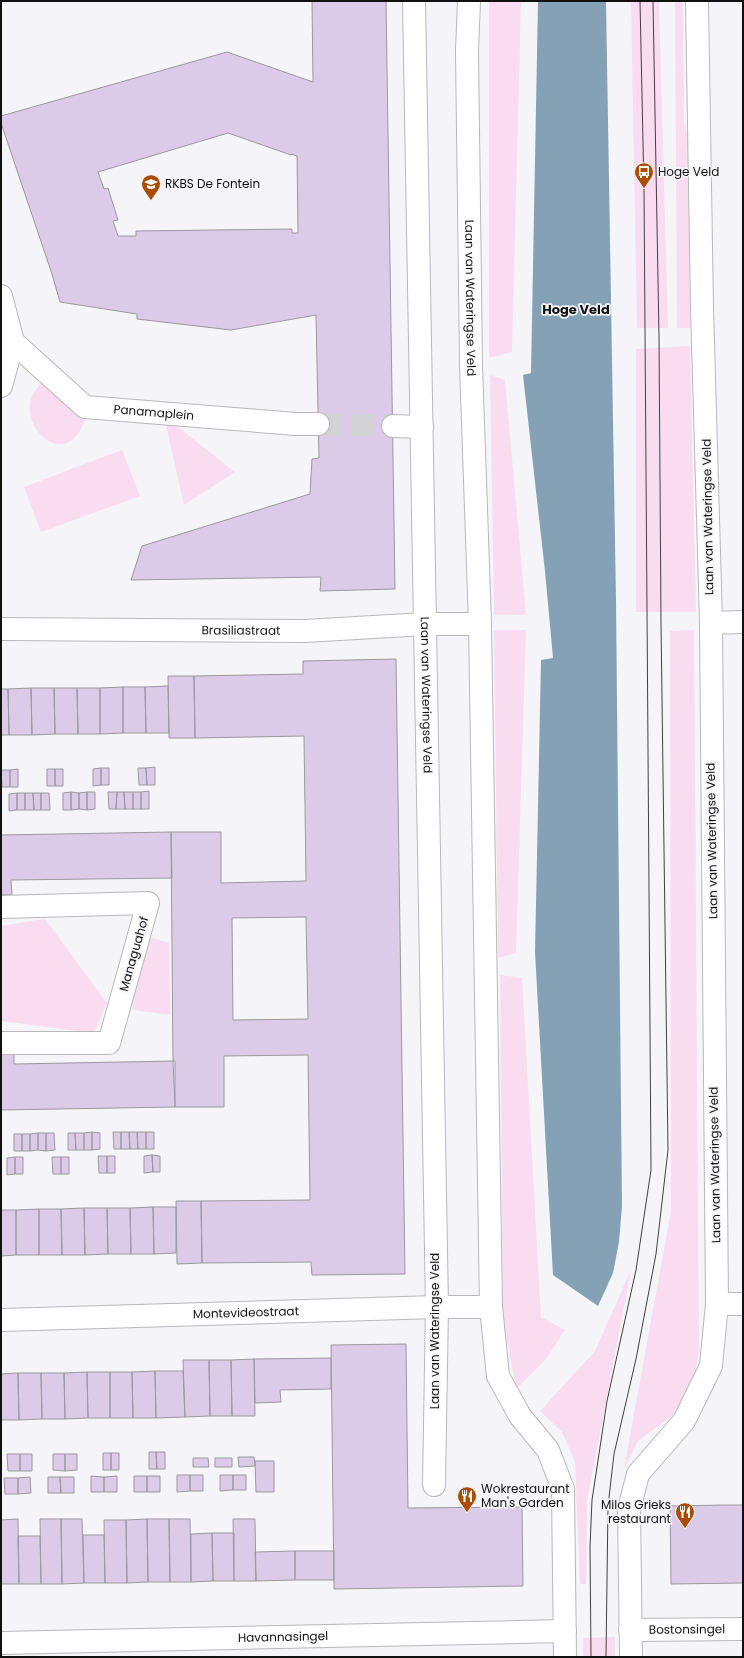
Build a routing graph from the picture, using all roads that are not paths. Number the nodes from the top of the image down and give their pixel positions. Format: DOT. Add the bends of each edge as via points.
graph roads {
  1 [pos="414,1"];
  2 [pos="469,1"];
  3 [pos="697,1"];
  4 [pos="1,296"];
  5 [pos="13,342"];
  6 [pos="1,386"];
  7 [pos="318,424"];
  8 [pos="393,426"];
  9 [pos="422,427"];
  10 [pos="743,622"];
  11 [pos="710,623"];
  12 [pos="425,624"];
  13 [pos="480,624"];
  14 [pos="1,630"];
  15 [pos="1,907"];
  16 [pos="1,1043"];
  17 [pos="717,1304"];
  18 [pos="743,1304"];
  19 [pos="437,1307"];
  20 [pos="491,1307"];
  21 [pos="1,1320"];
  22 [pos="434,1485"];
  23 [pos="743,1629"];
  24 [pos="630,1630"];
  25 [pos="565,1631"];
  26 [pos="1,1643"];
  27 [pos="565,1657"];
  28 [pos="631,1657"];
  1 -- 9 [label="street, Laan van Wateringse Veld"];
  2 -- 13 [label="street, Laan van Wateringse Veld" via="467,51 471,365"];
  3 -- 11 [label="street, Laan van Wateringse Veld"];
  4 -- 5 [label="street"];
  5 -- 6 [label="street"];
  5 -- 7 [label="street, Panamaplein" via="84,406"];
  8 -- 9 [label="street"];
  9 -- 12 [label="street, Laan van Wateringse Veld"];
  10 -- 11 [label="street"];
  11 -- 17 [label="street, Laan van Wateringse Veld"];
  12 -- 13 [label="street, Brasiliastraat"];
  12 -- 14 [label="street, Brasiliastraat" via="305,631"];
  12 -- 19 [label="street, Laan van Wateringse Veld"];
  13 -- 20 [label="street, Laan van Wateringse Veld"];
  15 -- 16 [label="street, Managuahof" via="148,903 109,1043"];
  17 -- 18 [label="street"];
  17 -- 24 [label="street, Laan van Wateringse Veld" via="711,1366 684,1421 638,1474 629,1509"];
  19 -- 20 [label="street, Montevideostraat"];
  19 -- 21 [label="street, Montevideostraat"];
  19 -- 22 [label="street, Laan van Wateringse Veld"];
  20 -- 25 [label="street, Laan van Wateringse Veld" via="498,1376 520,1416 548,1450 563,1489"];
  23 -- 24 [label="street, Bostonsingel"];
  24 -- 28 [label="street, Laan van Wateringse Veld"];
  25 -- 26 [label="street, Havannasingel"];
  25 -- 27 [label="street, Laan van Wateringse Veld"];
}
